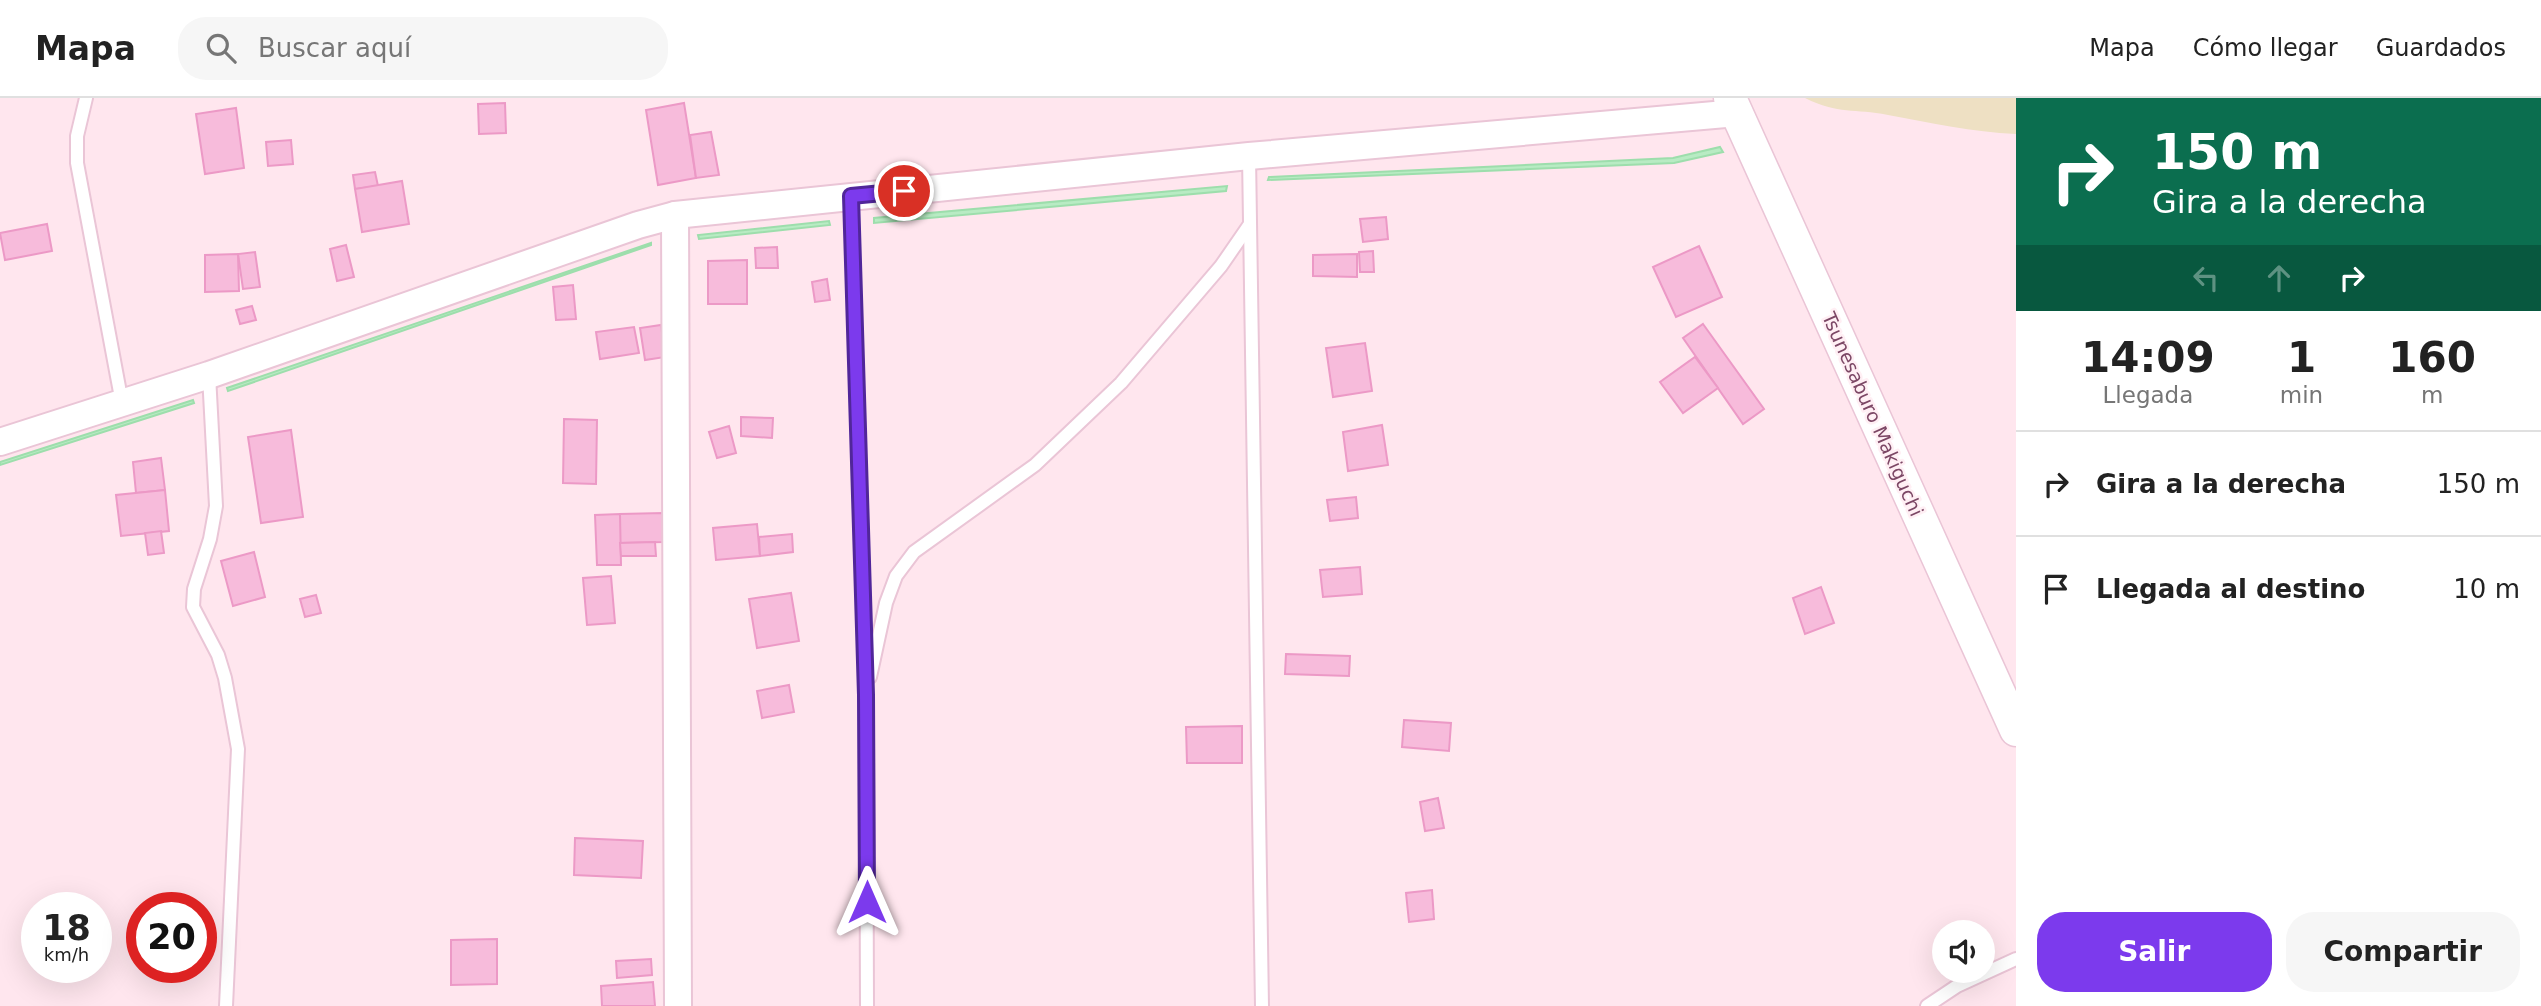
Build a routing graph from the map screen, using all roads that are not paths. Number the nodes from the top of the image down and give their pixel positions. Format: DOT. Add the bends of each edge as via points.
graph roads {
  1 [pos="86,98"];
  2 [pos="1734,105"];
  3 [pos="1249,156"];
  4 [pos="851,196"];
  5 [pos="675,215"];
  6 [pos="1250,224"];
  7 [pos="209,375"];
  8 [pos="122,403"];
  9 [pos="0,442"];
  10 [pos="866,695"];
  11 [pos="2016,730"];
  12 [pos="2016,959"];
  13 [pos="226,1006"];
  14 [pos="678,1006"];
  15 [pos="867,1006"];
  16 [pos="1262,1006"];
  17 [pos="1927,1006"];
  1 -- 8 [label="lane" via="77,136 77,163"];
  2 -- 3 [label="street"];
  2 -- 11 [label="street, Tsunesaburo Makiguchi"];
  3 -- 4 [label="street"];
  3 -- 6 [label="lane"];
  4 -- 5 [label="street"];
  4 -- 10 [label="lane"];
  5 -- 7 [label="street"];
  5 -- 14 [label="street"];
  6 -- 10 [label="lane" via="1221,266 1121,383 1035,465 914,552 896,576"];
  6 -- 16 [label="lane"];
  7 -- 8 [label="street"];
  7 -- 13 [label="lane" via="216,506 193,607 222,667 238,749"];
  8 -- 9 [label="street"];
  10 -- 15 [label="lane"];
  12 -- 17 [label="lane" via="1957,986"];
}
